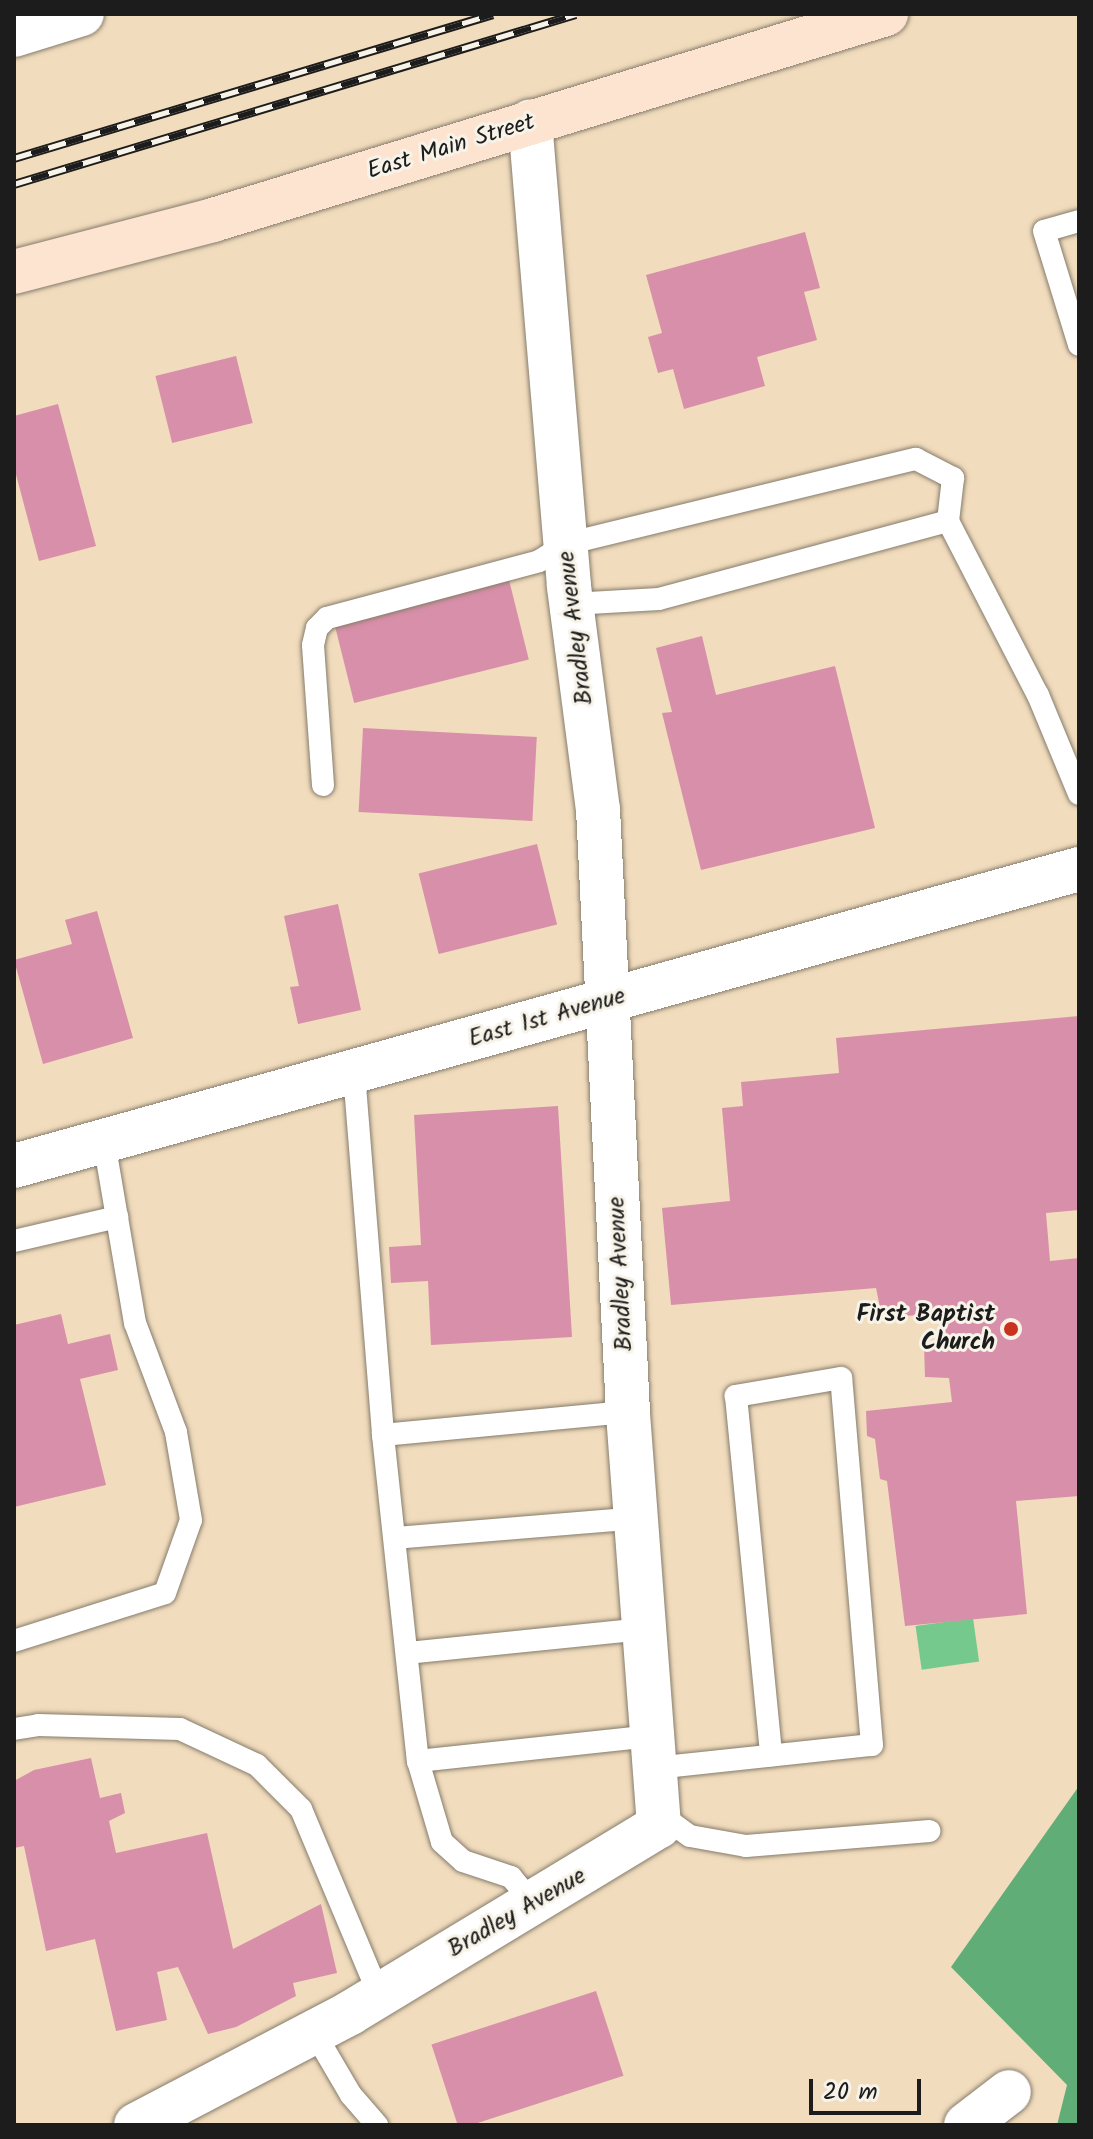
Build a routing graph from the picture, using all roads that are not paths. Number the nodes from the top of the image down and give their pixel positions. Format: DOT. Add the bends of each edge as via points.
graph roads {
  1 [pos="886,14"];
  2 [pos="530,122"];
  3 [pos="1079,221"];
  4 [pos="14,272"];
  5 [pos="1079,345"];
  6 [pos="948,521"];
  7 [pos="566,544"];
  8 [pos="571,604"];
  9 [pos="323,785"];
  10 [pos="1079,794"];
  11 [pos="1079,869"];
  12 [pos="608,1001"];
  13 [pos="354,1073"];
  14 [pos="104,1141"];
  15 [pos="14,1166"];
  16 [pos="117,1217"];
  17 [pos="14,1241"];
  18 [pos="628,1412"];
  19 [pos="383,1435"];
  20 [pos="637,1518"];
  21 [pos="395,1538"];
  22 [pos="645,1629"];
  23 [pos="14,1641"];
  24 [pos="407,1653"];
  25 [pos="14,1729"];
  26 [pos="654,1752"];
  27 [pos="771,1755"];
  28 [pos="418,1761"];
  29 [pos="658,1813"];
  30 [pos="929,1831"];
  31 [pos="531,1901"];
  32 [pos="379,1995"];
  33 [pos="314,2032"];
  34 [pos="1009,2092"];
  35 [pos="136,2125"];
  36 [pos="377,2125"];
  37 [pos="966,2125"];
  1 -- 2 [label="main road, East Main Street"];
  2 -- 4 [label="main road, East Main Street" via="213,220"];
  2 -- 7 [label="street, Bradley Avenue"];
  3 -- 5 [label="lane" via="1044,231"];
  6 -- 7 [label="lane" via="953,478 916,459"];
  6 -- 8 [label="lane" via="659,599"];
  6 -- 10 [label="lane" via="1032,682"];
  7 -- 8 [label="street, Bradley Avenue"];
  7 -- 9 [label="lane" via="539,561 327,618 317,628 313,645"];
  8 -- 12 [label="street, Bradley Avenue" via="598,810"];
  11 -- 12 [label="street, East 1st Avenue"];
  12 -- 13 [label="street, East 1st Avenue"];
  12 -- 18 [label="street, Bradley Avenue"];
  13 -- 14 [label="street, East 1st Avenue"];
  13 -- 19 [label="lane"];
  14 -- 15 [label="street, East 1st Avenue"];
  14 -- 16 [label="lane"];
  16 -- 17 [label="lane"];
  16 -- 23 [label="lane" via="135,1323 176,1432 191,1520 165,1593"];
  18 -- 19 [label="lane"];
  18 -- 20 [label="street, Bradley Avenue"];
  19 -- 21 [label="lane"];
  20 -- 21 [label="lane"];
  20 -- 22 [label="street, Bradley Avenue"];
  21 -- 24 [label="lane"];
  22 -- 24 [label="lane"];
  22 -- 26 [label="street, Bradley Avenue"];
  24 -- 28 [label="lane"];
  25 -- 32 [label="lane" via="180,1729 257,1765 301,1809"];
  26 -- 27 [label="lane"];
  26 -- 28 [label="lane"];
  26 -- 29 [label="street, Bradley Avenue"];
  27 -- 27 [label="lane" via="872,1745 841,1378 736,1396"];
  28 -- 31 [label="lane" via="442,1842 463,1861 511,1877"];
  29 -- 30 [label="lane" via="690,1836 746,1846"];
  29 -- 31 [label="street, Bradley Avenue" via="659,1826"];
  31 -- 32 [label="street, Bradley Avenue"];
  32 -- 33 [label="street, Bradley Avenue"];
  33 -- 35 [label="street, Bradley Avenue"];
  33 -- 36 [label="lane" via="351,2095"];
  34 -- 37 [label="street"];
}
